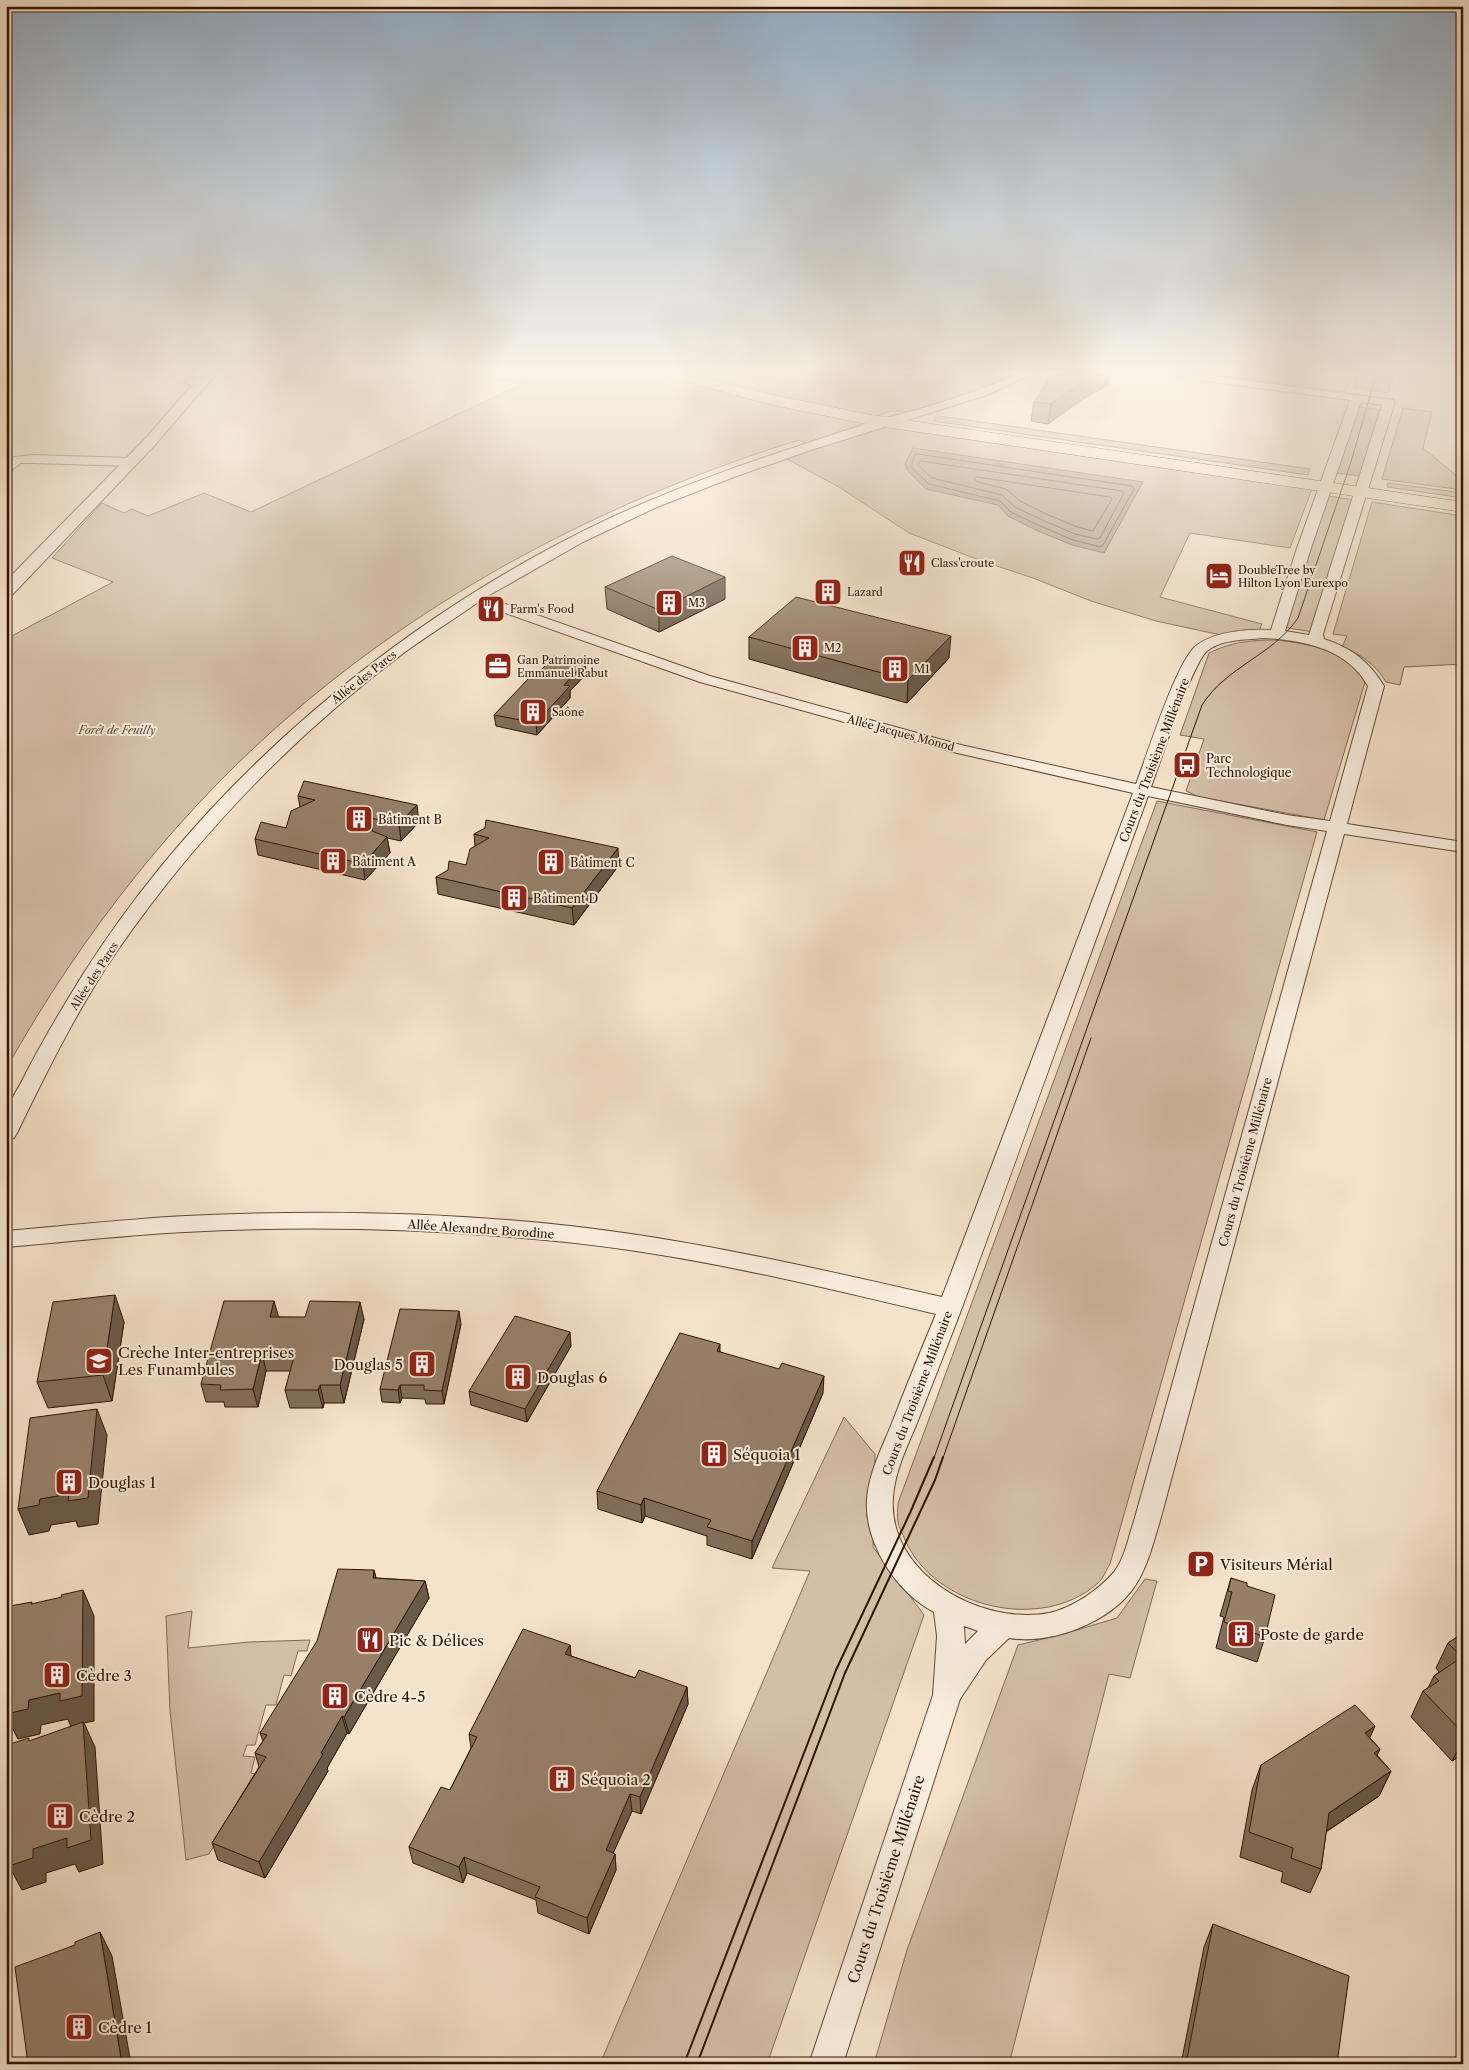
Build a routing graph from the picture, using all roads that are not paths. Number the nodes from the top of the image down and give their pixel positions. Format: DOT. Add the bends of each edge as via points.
graph roads {
  1 [pos="121,472"];
  2 [pos="734,472"];
  3 [pos="1239,472"];
  4 [pos="1247,472"];
  5 [pos="1332,472"];
  6 [pos="1367,472"];
  7 [pos="1327,484"];
  8 [pos="1362,489"];
  9 [pos="1463,500"];
  10 [pos="1463,507"];
  11 [pos="6,591"];
  12 [pos="475,598"];
  13 [pos="1277,635"];
  14 [pos="1317,642"];
  15 [pos="1142,791"];
  16 [pos="1338,829"];
  17 [pos="1463,847"];
  18 [pos="6,1133"];
  19 [pos="6,1239"];
  20 [pos="950,1308"];
  21 [pos="947,1606"];
  22 [pos="1004,1625"];
  23 [pos="947,1694"];
  24 [pos="826,2064"];
  1 -- 11 [label="street"];
  2 -- 12 [label="street, Allée des Parcs" via="578,539"];
  3 -- 7 [label="main road"];
  4 -- 7 [label="main road"];
  5 -- 7 [label="street"];
  6 -- 8 [label="street"];
  7 -- 8 [label="main road"];
  7 -- 13 [label="street"];
  8 -- 9 [label="main road"];
  8 -- 10 [label="main road"];
  8 -- 14 [label="street" via="1316,634"];
  12 -- 15 [label="street, Allée Jacques Monod" via="662,665 801,706 959,748"];
  12 -- 18 [label="street, Allée des Parcs" via="357,680 248,778 218,811 137,911 88,982 53,1041"];
  13 -- 14 [label="street, Cours du Troisième Millénaire"];
  13 -- 15 [label="street, Cours du Troisième Millénaire" via="1234,637 1215,642 1197,654 1181,686"];
  14 -- 16 [label="street, Cours du Troisième Millénaire" via="1358,662 1376,686"];
  15 -- 16 [label="street, Allée Jacques Monod"];
  15 -- 20 [label="street, Cours du Troisième Millénaire"];
  16 -- 17 [label="street, Allée Jacques Monod"];
  16 -- 22 [label="street, Cours du Troisième Millénaire" via="1149,1514 1129,1572 1111,1593 1083,1614 1045,1626"];
  19 -- 20 [label="street, Allée Alexandre Borodine" via="181,1224 310,1220 513,1229 674,1249"];
  20 -- 21 [label="street, Cours du Troisième Millénaire" via="884,1474 880,1499 885,1534 899,1561 922,1588"];
  21 -- 22 [label="street, Cours du Troisième Millénaire" via="975,1618"];
  21 -- 23 [label="street, Cours du Troisième Millénaire" via="951,1636"];
  22 -- 23 [label="street, Cours du Troisième Millénaire" via="976,1651"];
  23 -- 24 [label="street, Cours du Troisième Millénaire"];
}
